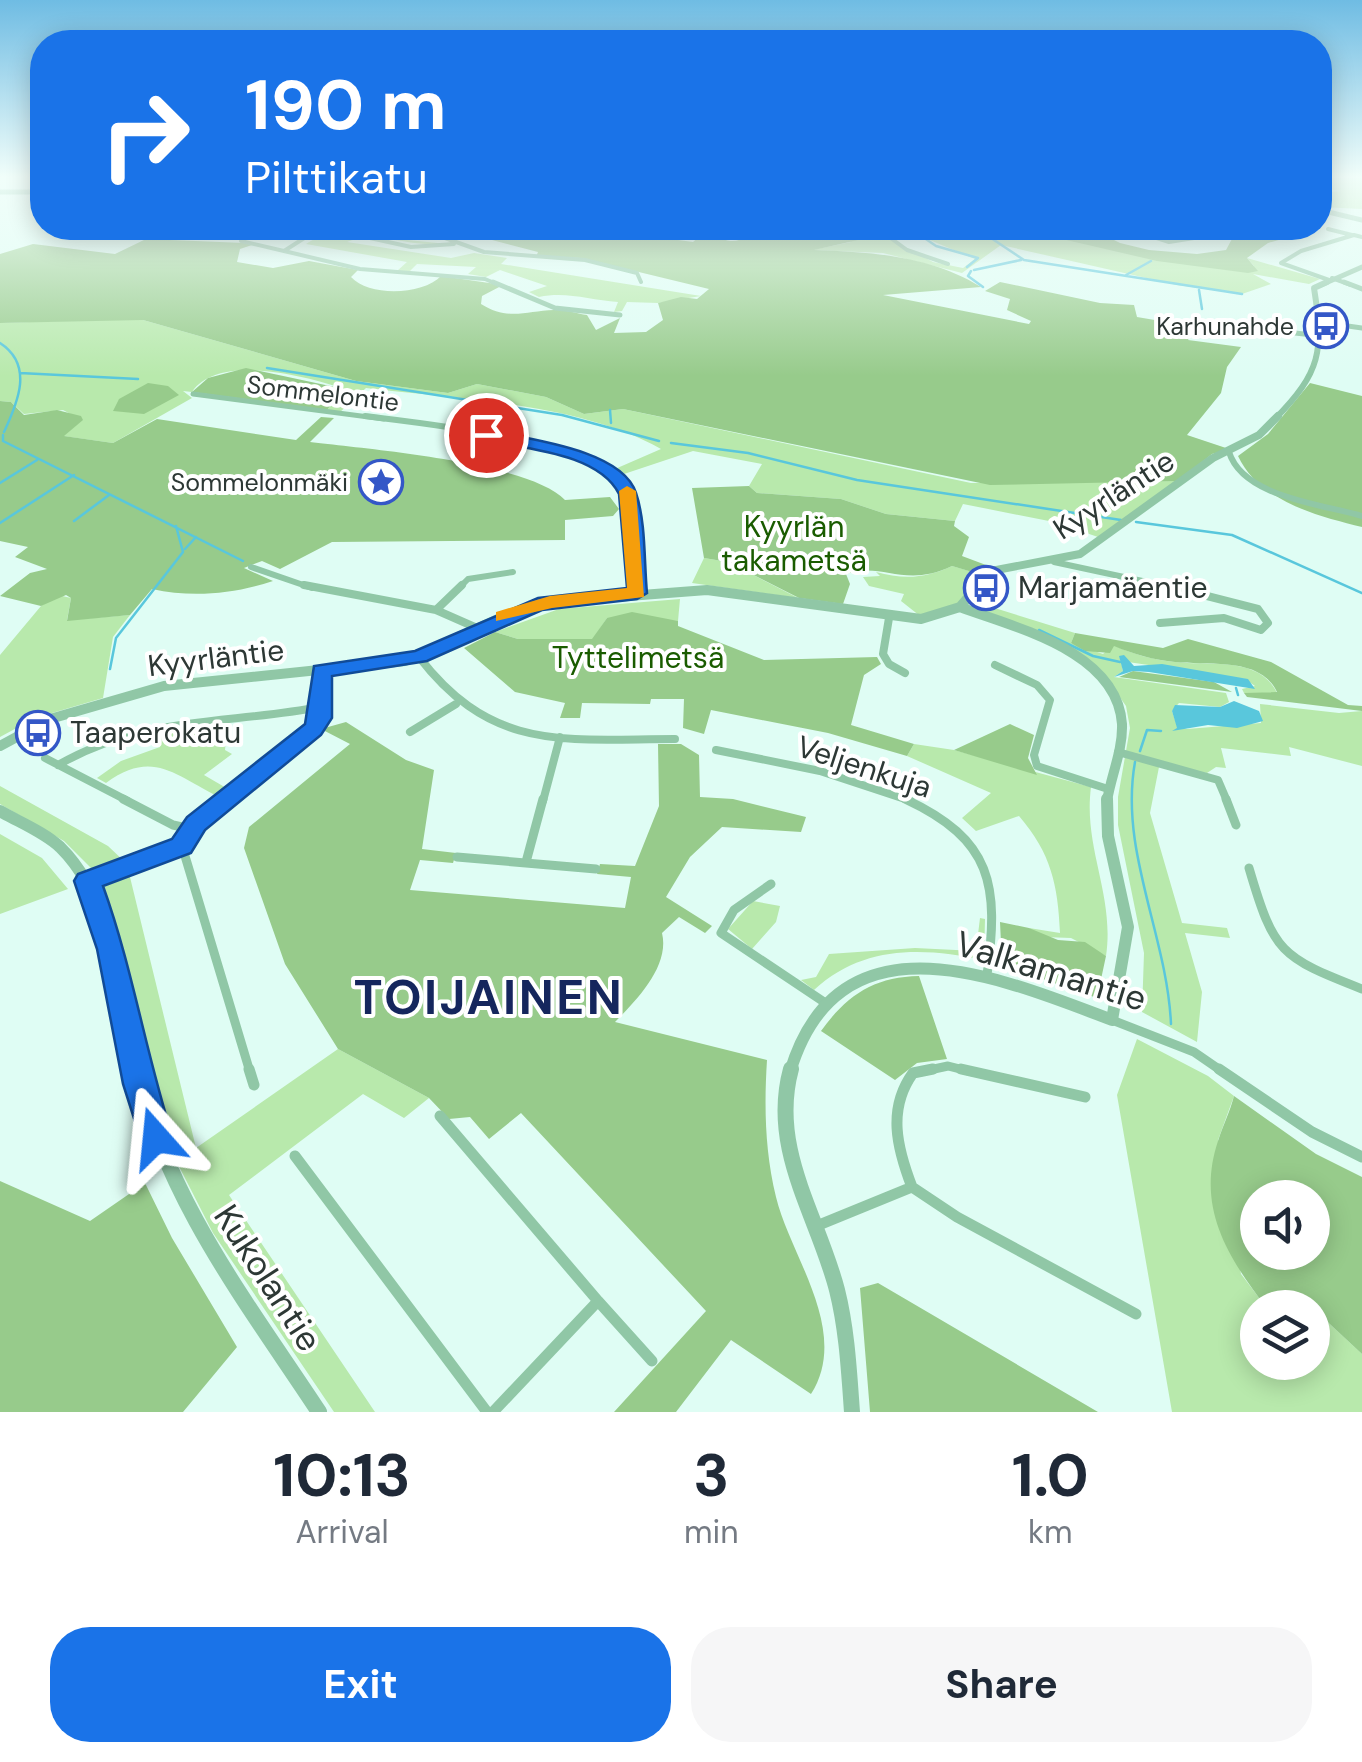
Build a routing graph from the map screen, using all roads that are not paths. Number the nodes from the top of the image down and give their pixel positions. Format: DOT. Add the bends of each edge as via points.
graph roads {
  1 [pos="255,244"];
  2 [pos="294,244"];
  3 [pos="399,244"];
  4 [pos="457,244"];
  5 [pos="899,244"];
  6 [pos="1325,244"];
  7 [pos="284,250"];
  8 [pos="948,264"];
  9 [pos="1362,268"];
  10 [pos="1331,279"];
  11 [pos="642,282"];
  12 [pos="1362,289"];
  13 [pos="620,315"];
  14 [pos="1320,322"];
  15 [pos="1204,323"];
  16 [pos="1362,328"];
  17 [pos="1322,336"];
  18 [pos="194,394"];
  19 [pos="1228,452"];
  20 [pos="1362,516"];
  21 [pos="1054,562"];
  22 [pos="251,567"];
  23 [pos="513,572"];
  24 [pos="637,593"];
  25 [pos="960,606"];
  26 [pos="436,610"];
  27 [pos="889,618"];
  28 [pos="1160,623"];
  29 [pos="478,629"];
  30 [pos="419,657"];
  31 [pos="995,665"];
  32 [pos="322,671"];
  33 [pos="905,673"];
  34 [pos="456,704"];
  35 [pos="320,707"];
  36 [pos="410,732"];
  37 [pos="560,736"];
  38 [pos="676,739"];
  39 [pos="0,746"];
  40 [pos="716,750"];
  41 [pos="1118,752"];
  42 [pos="45,758"];
  43 [pos="58,765"];
  44 [pos="1108,789"];
  45 [pos="0,811"];
  46 [pos="1236,824"];
  47 [pos="191,828"];
  48 [pos="182,846"];
  49 [pos="456,858"];
  50 [pos="526,862"];
  51 [pos="1250,868"];
  52 [pos="596,869"];
  53 [pos="88,881"];
  54 [pos="771,884"];
  55 [pos="986,975"];
  56 [pos="1362,989"];
  57 [pos="827,1004"];
  58 [pos="1112,1020"];
  59 [pos="254,1086"];
  60 [pos="1084,1096"];
  61 [pos="440,1116"];
  62 [pos="295,1156"];
  63 [pos="1362,1157"];
  64 [pos="912,1186"];
  65 [pos="814,1226"];
  66 [pos="598,1301"];
  67 [pos="1136,1314"];
  68 [pos="652,1361"];
  69 [pos="319,1412"];
  70 [pos="490,1412"];
  71 [pos="852,1412"];
  1 -- 7 [label="street"];
  2 -- 7 [label="street"];
  3 -- 4 [label="street"];
  4 -- 11 [label="street" via="504,256 585,260 637,273"];
  5 -- 8 [label="street"];
  6 -- 10 [label="street" via="1280,263"];
  7 -- 13 [label="street" via="360,269 485,279 554,308"];
  9 -- 10 [label="street"];
  10 -- 12 [label="street"];
  10 -- 14 [label="street, Kyyrläntie" via="1313,291"];
  14 -- 16 [label="street"];
  14 -- 17 [label="street, Kyyrläntie"];
  15 -- 17 [label="street"];
  17 -- 19 [label="street, Kyyrläntie" via="1319,359 1298,395 1254,439"];
  18 -- 24 [label="street, Sommelontie" via="461,431 597,463 627,489"];
  19 -- 20 [label="street" via="1249,482"];
  19 -- 21 [label="street, Kyyrläntie" via="1096,544"];
  21 -- 25 [label="street, Kyyrläntie" via="996,568"];
  21 -- 28 [label="street" via="1230,599 1258,609 1268,624 1260,630 1206,617"];
  22 -- 26 [label="street" via="316,589"];
  23 -- 26 [label="street" via="468,579"];
  24 -- 27 [label="street, Kyyrläntie" via="707,590"];
  24 -- 29 [label="street, Kyyrläntie" via="538,604"];
  25 -- 27 [label="street, Kyyrläntie" via="931,617"];
  25 -- 41 [label="street" via="1058,646 1099,676 1119,704"];
  26 -- 29 [label="street"];
  27 -- 33 [label="street" via="883,654"];
  29 -- 30 [label="street, Kyyrläntie"];
  30 -- 32 [label="street, Kyyrläntie"];
  30 -- 34 [label="street"];
  31 -- 44 [label="street" via="1037,685 1050,700 1033,760 1038,766"];
  32 -- 35 [label="street"];
  32 -- 39 [label="street, Kyyrläntie" via="164,686 50,720"];
  34 -- 36 [label="street"];
  34 -- 37 [label="street" via="502,728"];
  35 -- 43 [label="street" via="166,721 98,741"];
  35 -- 47 [label="street" via="313,729"];
  37 -- 38 [label="street"];
  37 -- 50 [label="street"];
  40 -- 55 [label="street, Veljenkuja" via="860,785 958,828 986,867"];
  41 -- 44 [label="street"];
  41 -- 46 [label="street" via="1218,780"];
  42 -- 43 [label="street"];
  43 -- 47 [label="street"];
  44 -- 58 [label="street" via="1108,838 1128,916"];
  45 -- 53 [label="street, Kukolantie" via="58,845"];
  47 -- 48 [label="street"];
  48 -- 53 [label="street"];
  48 -- 59 [label="street"];
  49 -- 50 [label="street"];
  50 -- 52 [label="street"];
  51 -- 56 [label="street" via="1278,951"];
  53 -- 69 [label="street, Kukolantie" via="111,949 147,1115 165,1161 208,1241"];
  54 -- 57 [label="street" via="751,894 721,933"];
  55 -- 57 [label="street, Valkamantie" via="900,966 861,979"];
  55 -- 58 [label="street, Valkamantie"];
  57 -- 65 [label="street, Valkamantie" via="793,1058 785,1101 795,1180"];
  58 -- 63 [label="street, Valkamantie" via="1194,1052 1312,1132"];
  60 -- 64 [label="street" via="948,1066 923,1068 905,1082 896,1107 900,1155"];
  61 -- 66 [label="street"];
  62 -- 70 [label="street"];
  64 -- 65 [label="street"];
  64 -- 67 [label="street"];
  65 -- 71 [label="street, Valkamantie" via="844,1318"];
  66 -- 68 [label="street"];
  66 -- 70 [label="street"];
}
